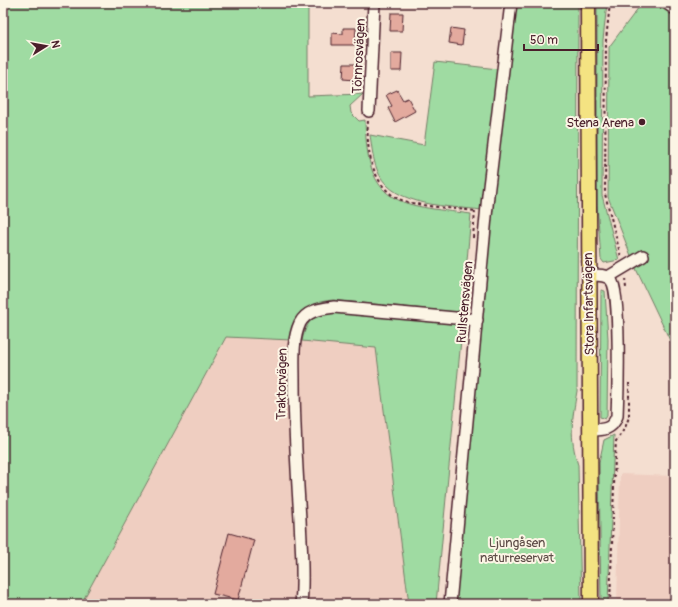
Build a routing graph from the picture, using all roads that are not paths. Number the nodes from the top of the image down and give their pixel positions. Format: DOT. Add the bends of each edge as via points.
graph roads {
  1 [pos="374,3"];
  2 [pos="511,3"];
  3 [pos="588,3"];
  4 [pos="666,3"];
  5 [pos="675,9"];
  6 [pos="369,111"];
  7 [pos="643,256"];
  8 [pos="588,275"];
  9 [pos="608,277"];
  10 [pos="477,320"];
  11 [pos="590,430"];
  12 [pos="301,604"];
  13 [pos="450,604"];
  14 [pos="591,604"];
  1 -- 6 [label="street, Törnrosvägen"];
  2 -- 10 [label="street, Rullstensvägen" via="486,213"];
  3 -- 8 [label="main road, Stora Infartsvägen"];
  4 -- 5 [label="street"];
  7 -- 9 [label="street"];
  8 -- 9 [label="street"];
  8 -- 11 [label="main road, Stora Infartsvägen"];
  9 -- 11 [label="street" via="615,289 618,416 614,424 605,430"];
  10 -- 12 [label="street, Traktorvägen" via="334,307 309,313 301,323 294,348 294,409 301,543"];
  10 -- 13 [label="street, Rullstensvägen"];
  11 -- 14 [label="main road, Stora Infartsvägen"];
}
